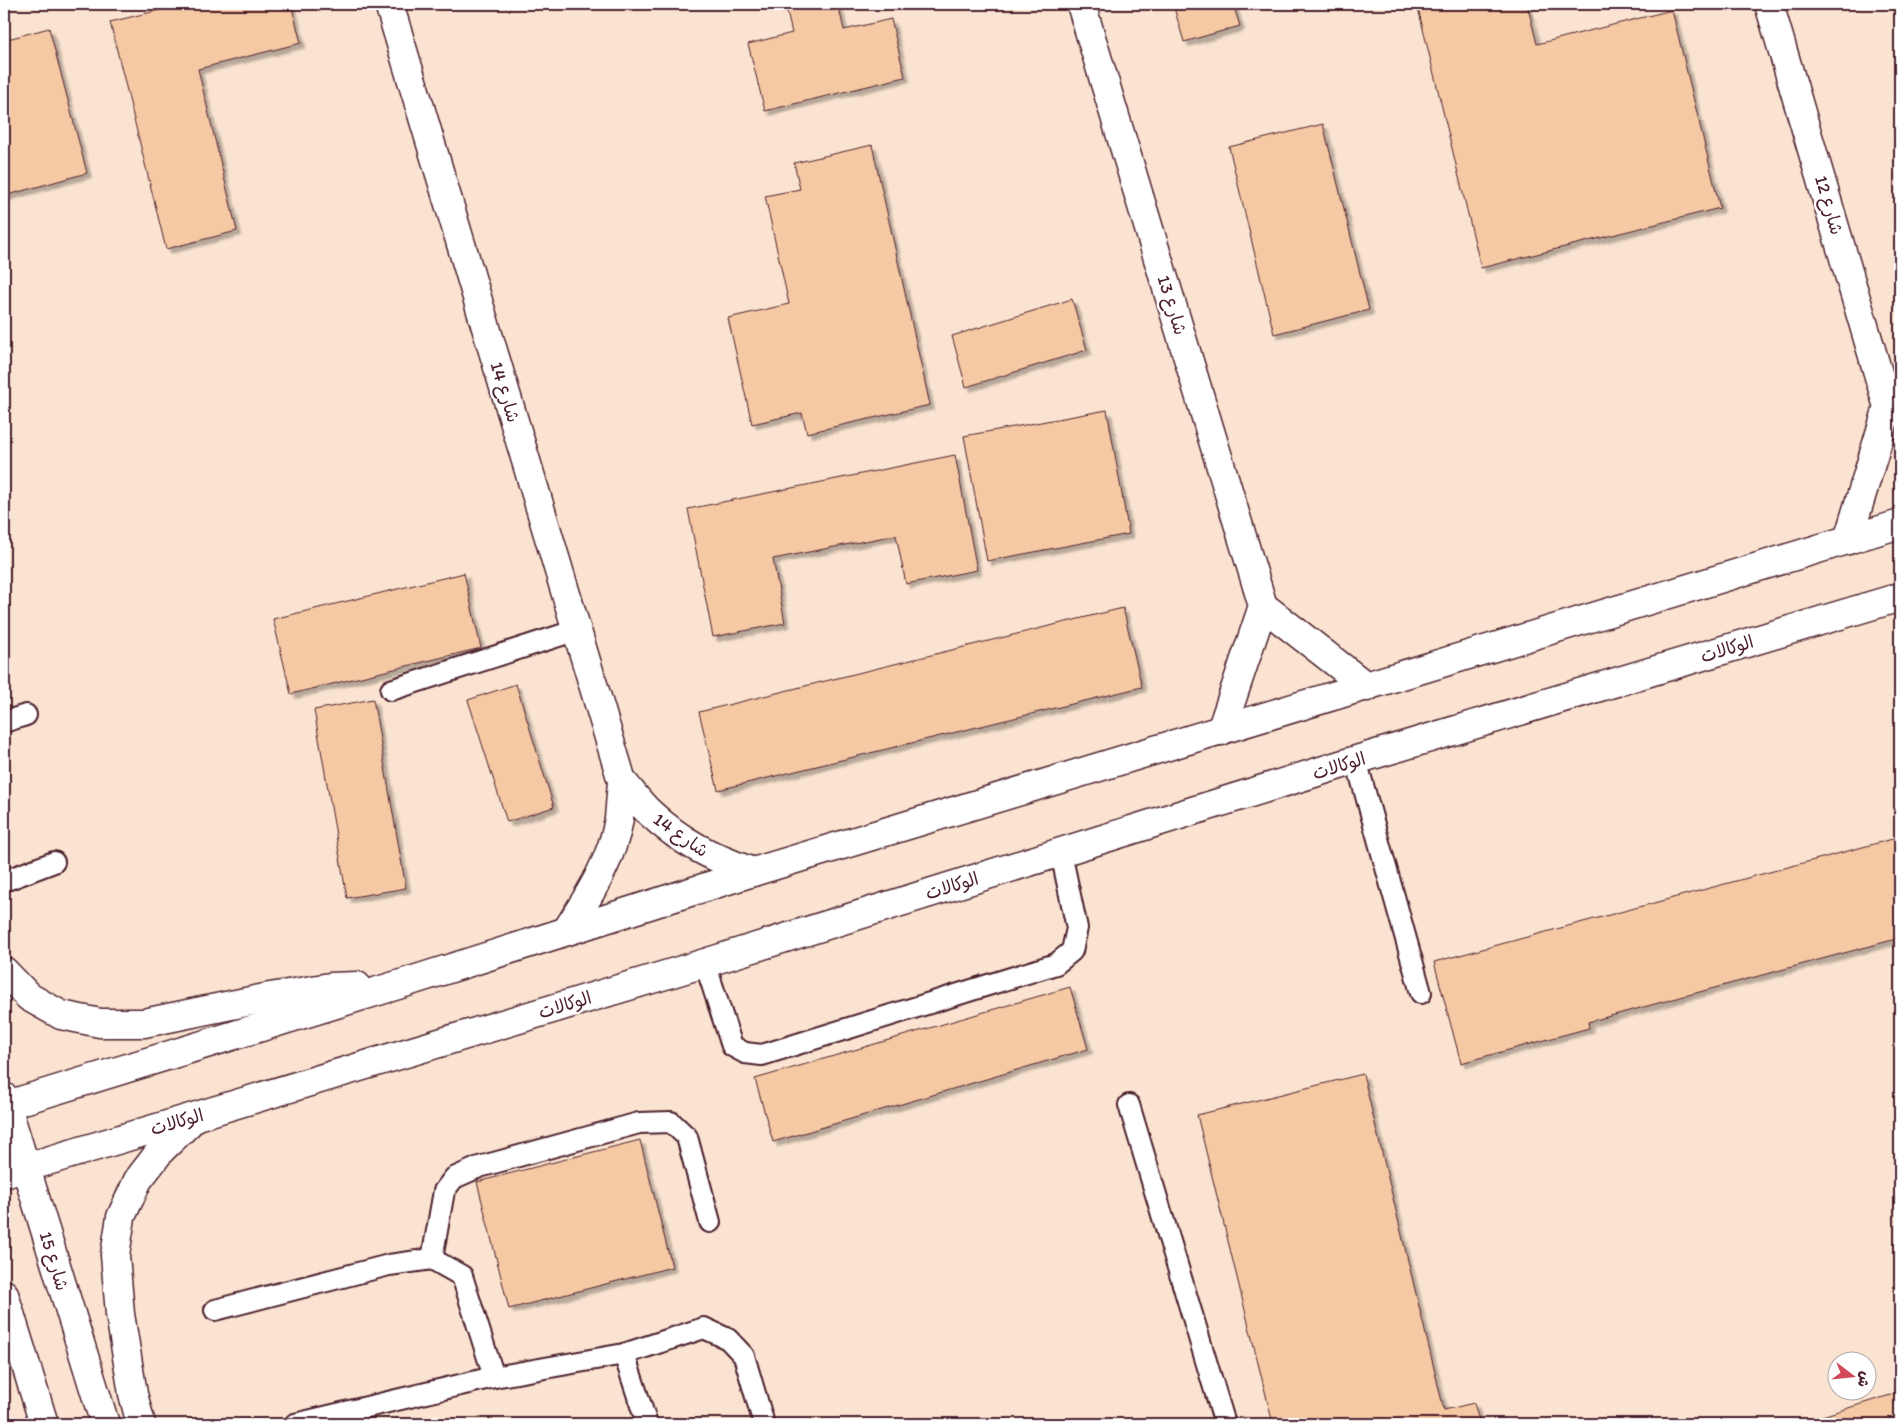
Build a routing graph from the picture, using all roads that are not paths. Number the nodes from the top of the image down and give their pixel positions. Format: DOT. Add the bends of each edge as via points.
graph roads {
  1 [pos="389,4"];
  2 [pos="1081,4"];
  3 [pos="1769,4"];
  4 [pos="1894,412"];
  5 [pos="1900,524"];
  6 [pos="1848,540"];
  7 [pos="1900,597"];
  8 [pos="1263,606"];
  9 [pos="577,630"];
  10 [pos="1367,687"];
  11 [pos="391,690"];
  12 [pos="26,715"];
  13 [pos="4,722"];
  14 [pos="1221,731"];
  15 [pos="1356,760"];
  16 [pos="622,781"];
  17 [pos="1061,853"];
  18 [pos="54,862"];
  19 [pos="753,872"];
  20 [pos="4,881"];
  21 [pos="567,930"];
  22 [pos="705,964"];
  23 [pos="4,971"];
  24 [pos="402,984"];
  25 [pos="1421,992"];
  26 [pos="4,1103"];
  27 [pos="1129,1105"];
  28 [pos="195,1117"];
  29 [pos="15,1170"];
  30 [pos="710,1222"];
  31 [pos="432,1260"];
  32 [pos="4,1294"];
  33 [pos="215,1310"];
  34 [pos="4,1338"];
  35 [pos="624,1354"];
  36 [pos="24,1358"];
  37 [pos="494,1376"];
  38 [pos="44,1424"];
  39 [pos="104,1424"];
  40 [pos="141,1424"];
  41 [pos="295,1424"];
  42 [pos="647,1424"];
  43 [pos="764,1424"];
  44 [pos="1225,1424"];
  1 -- 9 [label="street, شارع 14"];
  2 -- 8 [label="street, شارع 13"];
  3 -- 4 [label="street, شارع 12"];
  4 -- 6 [label="street, شارع 12"];
  5 -- 6 [label="street"];
  6 -- 10 [label="street"];
  7 -- 15 [label="street, الوكالات"];
  8 -- 10 [label="street"];
  8 -- 14 [label="street"];
  9 -- 11 [label="lane"];
  9 -- 16 [label="street, شارع 14"];
  10 -- 14 [label="street"];
  12 -- 13 [label="lane"];
  14 -- 19 [label="street"];
  15 -- 17 [label="street, الوكالات"];
  15 -- 25 [label="lane"];
  16 -- 19 [label="street, شارع 14" via="649,812 681,839 717,860"];
  16 -- 21 [label="street, شارع 14" via="618,820 608,858"];
  17 -- 22 [label="street, الوكالات"];
  17 -- 22 [label="lane" via="1077,928 1072,951 1056,964 762,1055 745,1053 732,1046"];
  18 -- 20 [label="lane"];
  19 -- 21 [label="street"];
  21 -- 24 [label="street"];
  22 -- 28 [label="street, الوكالات"];
  23 -- 24 [label="street" via="29,996 61,1015 100,1023 144,1023 330,987"];
  24 -- 26 [label="street"];
  26 -- 29 [label="street, شارع 15"];
  27 -- 44 [label="lane"];
  28 -- 29 [label="street, الوكالات"];
  28 -- 40 [label="street" via="161,1150 138,1180 121,1217 115,1255 119,1304"];
  29 -- 39 [label="street, شارع 15"];
  30 -- 31 [label="lane" via="687,1137 671,1122 639,1123 479,1167 454,1178 444,1192"];
  31 -- 33 [label="lane" via="389,1265"];
  31 -- 37 [label="lane" via="462,1276"];
  32 -- 36 [label="street"];
  34 -- 36 [label="street"];
  35 -- 37 [label="lane"];
  35 -- 42 [label="lane"];
  35 -- 43 [label="lane" via="704,1328 728,1340 744,1356"];
  36 -- 38 [label="street"];
  37 -- 41 [label="lane"];
}
